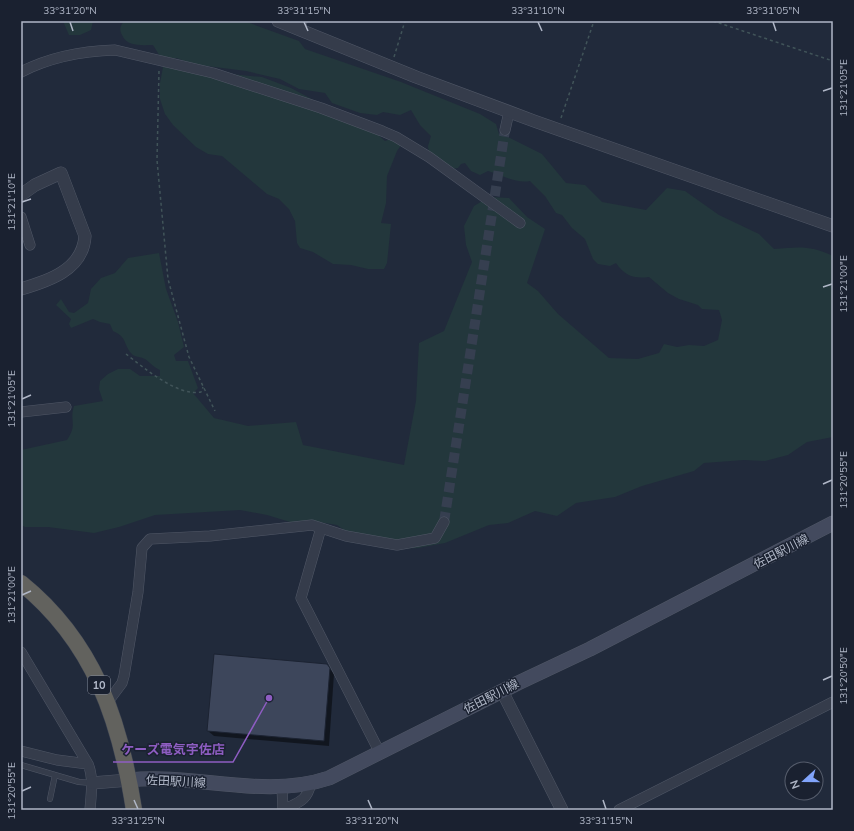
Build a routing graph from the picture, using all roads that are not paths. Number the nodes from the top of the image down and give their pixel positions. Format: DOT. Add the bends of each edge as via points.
graph roads {
  1 [pos="278,21"];
  2 [pos="301,25"];
  3 [pos="21,72"];
  4 [pos="509,112"];
  5 [pos="505,130"];
  6 [pos="21,195"];
  7 [pos="21,217"];
  8 [pos="520,223"];
  9 [pos="833,226"];
  10 [pos="30,245"];
  11 [pos="21,289"];
  12 [pos="66,407"];
  13 [pos="21,412"];
  14 [pos="444,522"];
  15 [pos="833,523"];
  16 [pos="322,528"];
  17 [pos="21,583"];
  18 [pos="21,652"];
  19 [pos="502,691"];
  20 [pos="833,702"];
  21 [pos="107,703"];
  22 [pos="21,751"];
  23 [pos="380,753"];
  24 [pos="88,764"];
  25 [pos="21,765"];
  26 [pos="55,775"];
  27 [pos="129,780"];
  28 [pos="92,783"];
  29 [pos="311,783"];
  30 [pos="282,787"];
  31 [pos="50,799"];
  32 [pos="90,810"];
  33 [pos="134,810"];
  34 [pos="283,810"];
  35 [pos="562,810"];
  36 [pos="619,810"];
  1 -- 2 [label="street"];
  2 -- 4 [label="street" via="390,66"];
  3 -- 8 [label="street" via="55,59 115,50 220,75 321,108 389,134 428,157"];
  4 -- 5 [label="street"];
  4 -- 9 [label="street"];
  6 -- 11 [label="street" via="35,185 60,174 85,236 72,266 57,276"];
  7 -- 10 [label="street"];
  12 -- 13 [label="street"];
  14 -- 16 [label="street" via="435,538 397,545 346,536"];
  15 -- 19 [label="main road, 佐田駅川線" via="590,649"];
  16 -- 21 [label="street" via="312,525 293,526 200,537 155,538 146,541 142,548 138,592 124,676 122,683"];
  16 -- 23 [label="street" via="300,598"];
  17 -- 21 [label="highway, 10" via="45,605 73,638"];
  18 -- 24 [label="street"];
  19 -- 23 [label="main road, 佐田駅川線"];
  19 -- 35 [label="street"];
  20 -- 36 [label="street"];
  21 -- 27 [label="highway, 10" via="119,735"];
  22 -- 24 [label="street"];
  23 -- 29 [label="main road, 佐田駅川線" via="338,774"];
  24 -- 28 [label="street"];
  25 -- 26 [label="lane"];
  26 -- 28 [label="lane"];
  26 -- 31 [label="lane"];
  27 -- 28 [label="street"];
  27 -- 30 [label="main road, 佐田駅川線" via="151,778"];
  27 -- 33 [label="highway, 10"];
  28 -- 32 [label="street"];
  29 -- 30 [label="main road, 佐田駅川線"];
  29 -- 34 [label="street" via="304,799"];
  30 -- 34 [label="street"];
}
